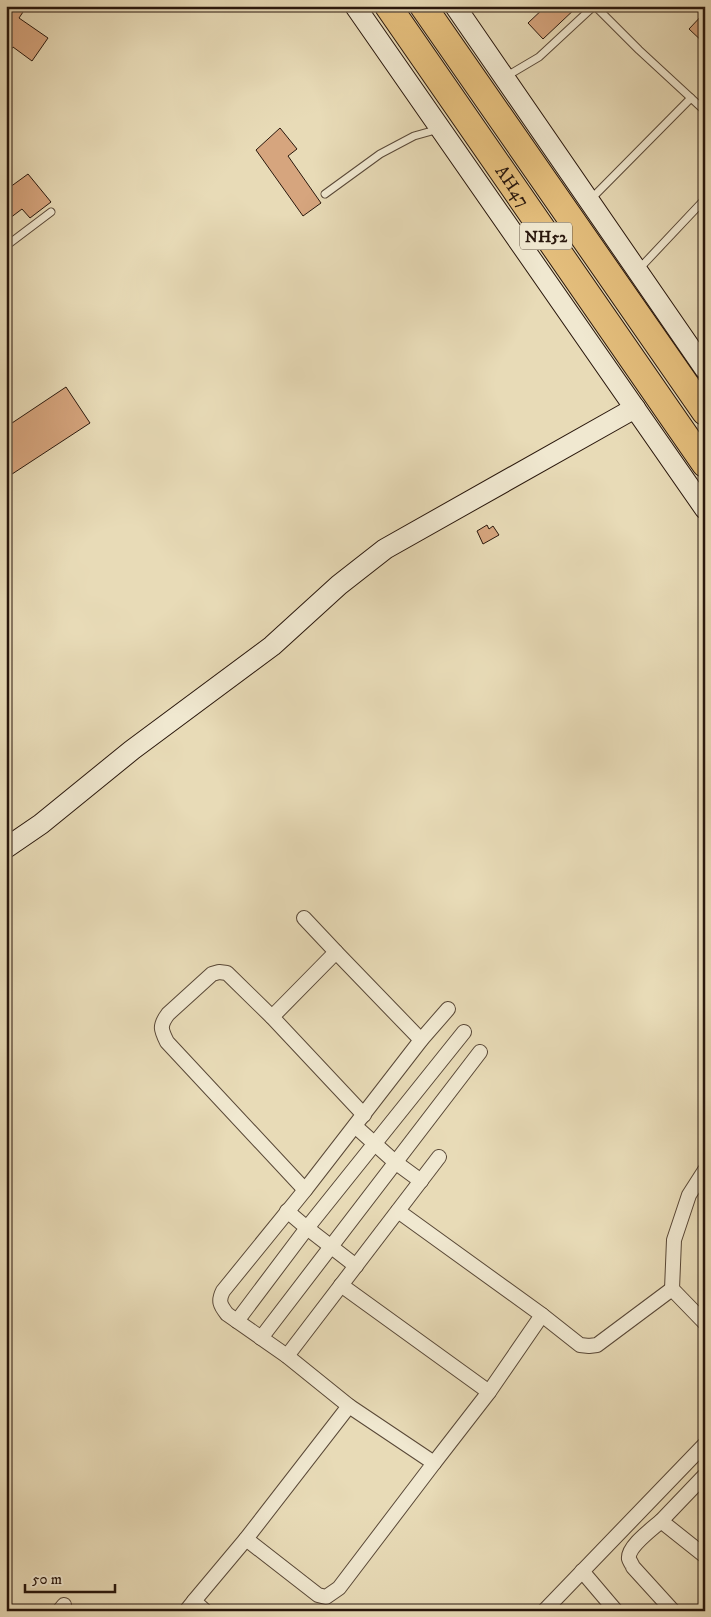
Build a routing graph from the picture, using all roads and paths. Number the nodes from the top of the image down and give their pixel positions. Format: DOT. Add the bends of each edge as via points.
graph roads {
  1 [pos="355,6"];
  2 [pos="388,6"];
  3 [pos="423,6"];
  4 [pos="455,6"];
  5 [pos="594,6"];
  6 [pos="505,77"];
  7 [pos="691,98"];
  8 [pos="705,111"];
  9 [pos="440,128"];
  10 [pos="325,194"];
  11 [pos="705,198"];
  12 [pos="588,202"];
  13 [pos="51,212"];
  14 [pos="6,246"];
  15 [pos="636,271"];
  16 [pos="698,368"];
  17 [pos="635,408"];
  18 [pos="705,412"];
  19 [pos="705,464"];
  20 [pos="705,510"];
  21 [pos="6,848"];
  22 [pos="304,918"];
  23 [pos="336,952"];
  24 [pos="448,1009"];
  25 [pos="272,1017"];
  26 [pos="464,1032"];
  27 [pos="421,1040"];
  28 [pos="480,1052"];
  29 [pos="364,1115"];
  30 [pos="355,1126"];
  31 [pos="375,1144"];
  32 [pos="439,1157"];
  33 [pos="396,1162"];
  34 [pos="705,1170"];
  35 [pos="421,1181"];
  36 [pos="305,1190"];
  37 [pos="398,1211"];
  38 [pos="288,1212"];
  39 [pos="307,1228"];
  40 [pos="331,1246"];
  41 [pos="356,1266"];
  42 [pos="341,1285"];
  43 [pos="672,1289"];
  44 [pos="542,1315"];
  45 [pos="237,1321"];
  46 [pos="705,1323"];
  47 [pos="261,1338"];
  48 [pos="287,1356"];
  49 [pos="489,1392"];
  50 [pos="349,1406"];
  51 [pos="705,1444"];
  52 [pos="689,1460"];
  53 [pos="434,1463"];
  54 [pos="705,1473"];
  55 [pos="661,1521"];
  56 [pos="246,1539"];
  57 [pos="705,1556"];
  58 [pos="582,1571"];
  59 [pos="190,1606"];
  60 [pos="205,1611"];
  61 [pos="544,1611"];
  62 [pos="616,1611"];
  63 [pos="672,1611"];
  1 -- 9 [label="street"];
  2 -- 19 [label="highway, AH47 / NH52"];
  3 -- 16 [label="highway, AH47 / NH52" via="537,173"];
  4 -- 6 [label="street"];
  5 -- 6 [label="lane" via="540,57"];
  5 -- 7 [label="lane"];
  6 -- 12 [label="street"];
  7 -- 8 [label="lane"];
  7 -- 12 [label="lane"];
  9 -- 10 [label="lane" via="414,136 380,154"];
  9 -- 17 [label="street"];
  11 -- 15 [label="lane"];
  12 -- 15 [label="street"];
  13 -- 14 [label="lane"];
  15 -- 16 [label="street"];
  16 -- 18 [label="highway, AH47 / NH52"];
  17 -- 20 [label="street"];
  17 -- 21 [label="street" via="385,549 272,646"];
  22 -- 23 [label="street"];
  23 -- 25 [label="street"];
  23 -- 27 [label="street"];
  24 -- 27 [label="street"];
  25 -- 29 [label="street"];
  25 -- 36 [label="street" via="230,975 219,972 212,974 168,1014 162,1021 161,1031 167,1042"];
  26 -- 31 [label="street"];
  27 -- 29 [label="street"];
  28 -- 33 [label="street"];
  29 -- 30 [label="street"];
  30 -- 31 [label="street"];
  30 -- 36 [label="street"];
  31 -- 33 [label="street"];
  31 -- 39 [label="street"];
  32 -- 35 [label="street"];
  33 -- 35 [label="street"];
  33 -- 40 [label="street"];
  34 -- 43 [label="street" via="689,1195 674,1240"];
  35 -- 37 [label="street"];
  36 -- 38 [label="street"];
  37 -- 41 [label="street"];
  37 -- 44 [label="street"];
  38 -- 39 [label="street"];
  38 -- 45 [label="street" via="219,1298 220,1306"];
  39 -- 40 [label="street"];
  39 -- 45 [label="street"];
  40 -- 41 [label="street"];
  40 -- 47 [label="street"];
  41 -- 42 [label="street"];
  42 -- 48 [label="street"];
  42 -- 49 [label="street"];
  43 -- 44 [label="street" via="597,1345 580,1345"];
  43 -- 46 [label="street"];
  44 -- 49 [label="street"];
  45 -- 47 [label="street"];
  47 -- 48 [label="street"];
  48 -- 50 [label="street"];
  49 -- 53 [label="street"];
  50 -- 53 [label="street"];
  50 -- 56 [label="street"];
  51 -- 52 [label="street"];
  52 -- 54 [label="street"];
  52 -- 58 [label="street"];
  53 -- 56 [label="street" via="339,1588 326,1597 318,1595"];
  54 -- 55 [label="street"];
  55 -- 57 [label="street"];
  55 -- 63 [label="street" via="633,1546 629,1560"];
  56 -- 59 [label="street"];
  58 -- 61 [label="street"];
  58 -- 62 [label="street"];
  59 -- 60 [label="street"];
}
